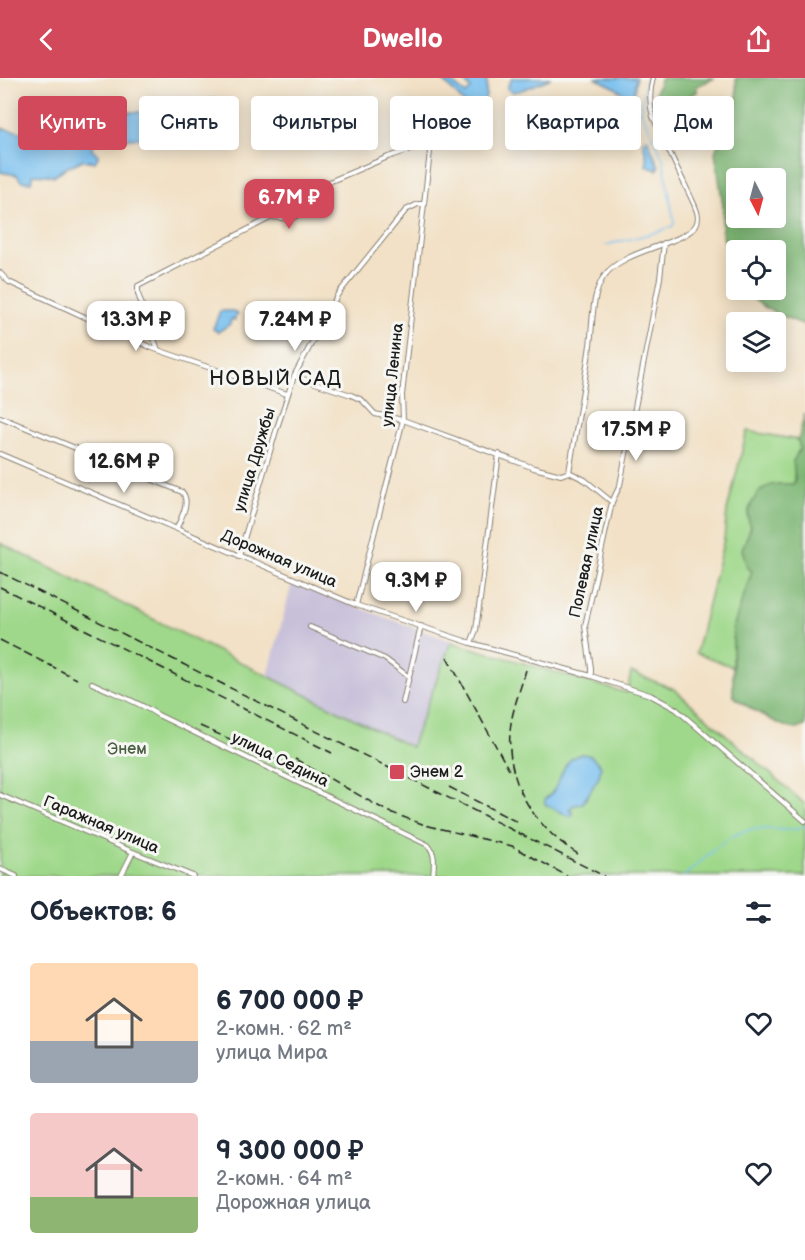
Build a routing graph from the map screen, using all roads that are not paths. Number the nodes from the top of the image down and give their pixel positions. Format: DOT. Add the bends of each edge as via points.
graph roads {
  1 [pos="653,78"];
  2 [pos="410,150"];
  3 [pos="430,150"];
  4 [pos="425,204"];
  5 [pos="664,243"];
  6 [pos="0,273"];
  7 [pos="158,350"];
  8 [pos="294,376"];
  9 [pos="287,394"];
  10 [pos="0,417"];
  11 [pos="403,420"];
  12 [pos="0,454"];
  13 [pos="499,454"];
  14 [pos="569,472"];
  15 [pos="612,502"];
  16 [pos="177,528"];
  17 [pos="239,556"];
  18 [pos="356,605"];
  19 [pos="421,626"];
  20 [pos="310,627"];
  21 [pos="471,643"];
  22 [pos="591,676"];
  23 [pos="409,677"];
  24 [pos="92,683"];
  25 [pos="403,702"];
  26 [pos="0,795"];
  27 [pos="805,821"];
  28 [pos="133,852"];
  29 [pos="0,869"];
  30 [pos="16,876"];
  31 [pos="122,876"];
  32 [pos="193,876"];
  33 [pos="433,876"];
  1 -- 5 [label="street" via="653,117 698,214 694,228"];
  2 -- 7 [label="street" via="329,182 315,196 315,206 290,219 272,217 138,286"];
  3 -- 4 [label="street, улица Ленина"];
  4 -- 8 [label="street, улица Дружбы" via="406,210 351,275"];
  4 -- 11 [label="street, улица Ленина" via="402,395"];
  5 -- 14 [label="street" via="613,265 597,290"];
  5 -- 15 [label="street, Полевая улица" via="620,485"];
  6 -- 7 [label="street" via="9,282"];
  7 -- 9 [label="street"];
  8 -- 9 [label="street, улица Дружбы"];
  8 -- 11 [label="street" via="362,400 375,414"];
  9 -- 17 [label="street, улица Дружбы"];
  10 -- 16 [label="street" via="182,492 186,503"];
  11 -- 13 [label="street"];
  11 -- 18 [label="street, улица Ленина"];
  12 -- 16 [label="street, Дорожная улица"];
  13 -- 14 [label="street" via="561,475"];
  13 -- 21 [label="street" via="476,630"];
  14 -- 15 [label="street"];
  15 -- 22 [label="street, Полевая улица" via="585,626"];
  16 -- 17 [label="street, Дорожная улица"];
  17 -- 18 [label="street, Дорожная улица"];
  18 -- 19 [label="street, Дорожная улица"];
  19 -- 21 [label="street, Дорожная улица"];
  19 -- 23 [label="street"];
  20 -- 23 [label="street" via="385,659"];
  21 -- 22 [label="street, Дорожная улица"];
  22 -- 27 [label="street, Дорожная улица" via="650,695 676,709"];
  23 -- 25 [label="street"];
  24 -- 33 [label="street, улица Седина" via="428,845 433,850"];
  26 -- 28 [label="street, Гаражная улица"];
  28 -- 31 [label="street"];
  28 -- 32 [label="street, Гаражная улица"];
  29 -- 30 [label="street"];
}
